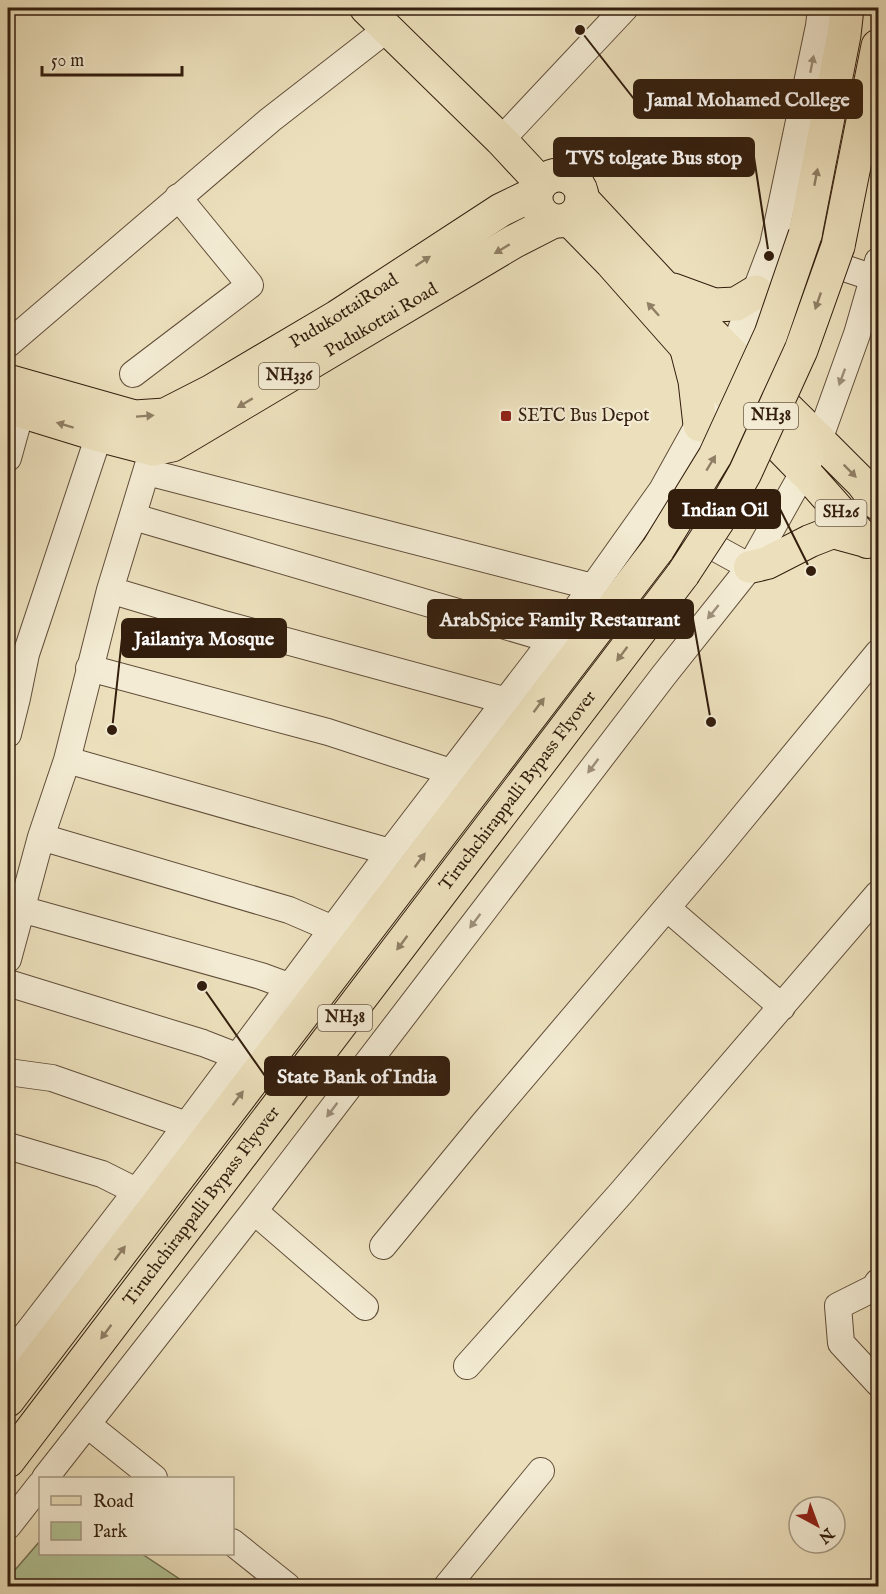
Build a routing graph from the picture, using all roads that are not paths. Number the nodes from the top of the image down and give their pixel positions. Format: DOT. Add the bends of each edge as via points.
graph roads {
  1 [pos="625,8"];
  2 [pos="821,8"];
  3 [pos="847,8"];
  4 [pos="382,15"];
  5 [pos="879,46"];
  6 [pos="507,133"];
  7 [pos="546,184"];
  8 [pos="178,197"];
  9 [pos="568,213"];
  10 [pos="773,245"];
  11 [pos="618,254"];
  12 [pos="876,269"];
  13 [pos="663,286"];
  14 [pos="756,292"];
  15 [pos="8,344"];
  16 [pos="687,347"];
  17 [pos="732,354"];
  18 [pos="133,374"];
  19 [pos="8,381"];
  20 [pos="719,384"];
  21 [pos="14,409"];
  22 [pos="700,425"];
  23 [pos="99,435"];
  24 [pos="819,440"];
  25 [pos="8,458"];
  26 [pos="150,460"];
  27 [pos="804,471"];
  28 [pos="879,504"];
  29 [pos="648,511"];
  30 [pos="134,517"];
  31 [pos="872,547"];
  32 [pos="750,567"];
  33 [pos="593,587"];
  34 [pos="110,590"];
  35 [pos="553,640"];
  36 [pos="879,653"];
  37 [pos="89,668"];
  38 [pos="507,701"];
  39 [pos="8,734"];
  40 [pos="67,759"];
  41 [pos="451,772"];
  42 [pos="41,837"];
  43 [pos="390,852"];
  44 [pos="879,894"];
  45 [pos="667,908"];
  46 [pos="21,909"];
  47 [pos="333,929"];
  48 [pos="8,959"];
  49 [pos="8,983"];
  50 [pos="291,987"];
  51 [pos="782,1006"];
  52 [pos="239,1057"];
  53 [pos="8,1072"];
  54 [pos="187,1125"];
  55 [pos="8,1146"];
  56 [pos="136,1191"];
  57 [pos="254,1211"];
  58 [pos="383,1246"];
  59 [pos="879,1282"];
  60 [pos="365,1306"];
  61 [pos="8,1358"];
  62 [pos="467,1366"];
  63 [pos="879,1383"];
  64 [pos="8,1400"];
  65 [pos="88,1425"];
  66 [pos="8,1461"];
  67 [pos="541,1471"];
  68 [pos="47,1477"];
  69 [pos="152,1477"];
  70 [pos="39,1486"];
  71 [pos="8,1526"];
  72 [pos="234,1544"];
  73 [pos="287,1587"];
  74 [pos="447,1587"];
  1 -- 6 [label="street"];
  10 -- 2 [label="street, one-way"];
  64 -- 3 [label="highway, Tiruchchirappalli Bypass Flyover / NH38, one-way, bridge" via="658,549 715,456 771,334 805,235"];
  4 -- 6 [label="main road"];
  4 -- 8 [label="street" via="270,120"];
  5 -- 66 [label="highway, Tiruchchirappalli Bypass Flyover / NH38, one-way, bridge" via="838,246 801,350 745,473 717,522 683,574"];
  6 -- 7 [label="main road"];
  7 -- 9 [label="highway" via="538,208 547,218"];
  19 -- 7 [label="highway, PudukottaiRoad / NH336, one-way" via="135,417 165,415 337,317"];
  8 -- 15 [label="street"];
  8 -- 18 [label="street" via="250,285"];
  9 -- 11 [label="highway"];
  9 -- 26 [label="highway, Pudukottai Road / NH336, one-way" via="513,242"];
  10 -- 12 [label="street"];
  10 -- 14 [label="street"];
  11 -- 13 [label="highway"];
  16 -- 11 [label="highway, one-way"];
  12 -- 24 [label="street, one-way"];
  13 -- 14 [label="highway" via="714,305 736,304"];
  13 -- 17 [label="highway"];
  14 -- 17 [label="street"];
  16 -- 20 [label="highway"];
  16 -- 22 [label="highway"];
  17 -- 20 [label="street"];
  17 -- 24 [label="highway"];
  20 -- 22 [label="street"];
  20 -- 27 [label="highway"];
  23 -- 21 [label="highway, one-way"];
  21 -- 25 [label="street"];
  22 -- 29 [label="street"];
  23 -- 26 [label="highway"];
  23 -- 39 [label="street" via="26,654"];
  24 -- 27 [label="street"];
  24 -- 28 [label="main road, SH26, one-way"];
  26 -- 30 [label="street"];
  26 -- 33 [label="street"];
  27 -- 31 [label="main road, SH26"];
  27 -- 32 [label="street"];
  29 -- 32 [label="street"];
  29 -- 33 [label="street"];
  30 -- 34 [label="street"];
  30 -- 35 [label="street"];
  31 -- 32 [label="main road" via="833,532"];
  32 -- 57 [label="street, one-way" via="663,675"];
  33 -- 35 [label="street"];
  34 -- 37 [label="street"];
  34 -- 38 [label="street"];
  35 -- 38 [label="street"];
  36 -- 45 [label="street"];
  37 -- 40 [label="street"];
  37 -- 41 [label="street" via="328,732"];
  38 -- 41 [label="street"];
  40 -- 42 [label="street"];
  40 -- 43 [label="street"];
  41 -- 43 [label="street"];
  42 -- 46 [label="street"];
  42 -- 47 [label="street" via="289,910"];
  43 -- 47 [label="street"];
  44 -- 51 [label="street"];
  45 -- 51 [label="street"];
  45 -- 58 [label="street"];
  46 -- 48 [label="street"];
  46 -- 50 [label="street"];
  47 -- 50 [label="street"];
  49 -- 52 [label="street"];
  50 -- 52 [label="street"];
  51 -- 62 [label="street"];
  52 -- 54 [label="street"];
  53 -- 54 [label="street" via="52,1078"];
  54 -- 56 [label="street"];
  55 -- 56 [label="street" via="102,1174"];
  56 -- 61 [label="street"];
  57 -- 60 [label="street"];
  57 -- 65 [label="street"];
  59 -- 63 [label="street" via="838,1306 842,1343"];
  65 -- 68 [label="street"];
  65 -- 69 [label="street"];
  67 -- 74 [label="street"];
  70 -- 71 [label="street"];
  72 -- 73 [label="street"];
}
